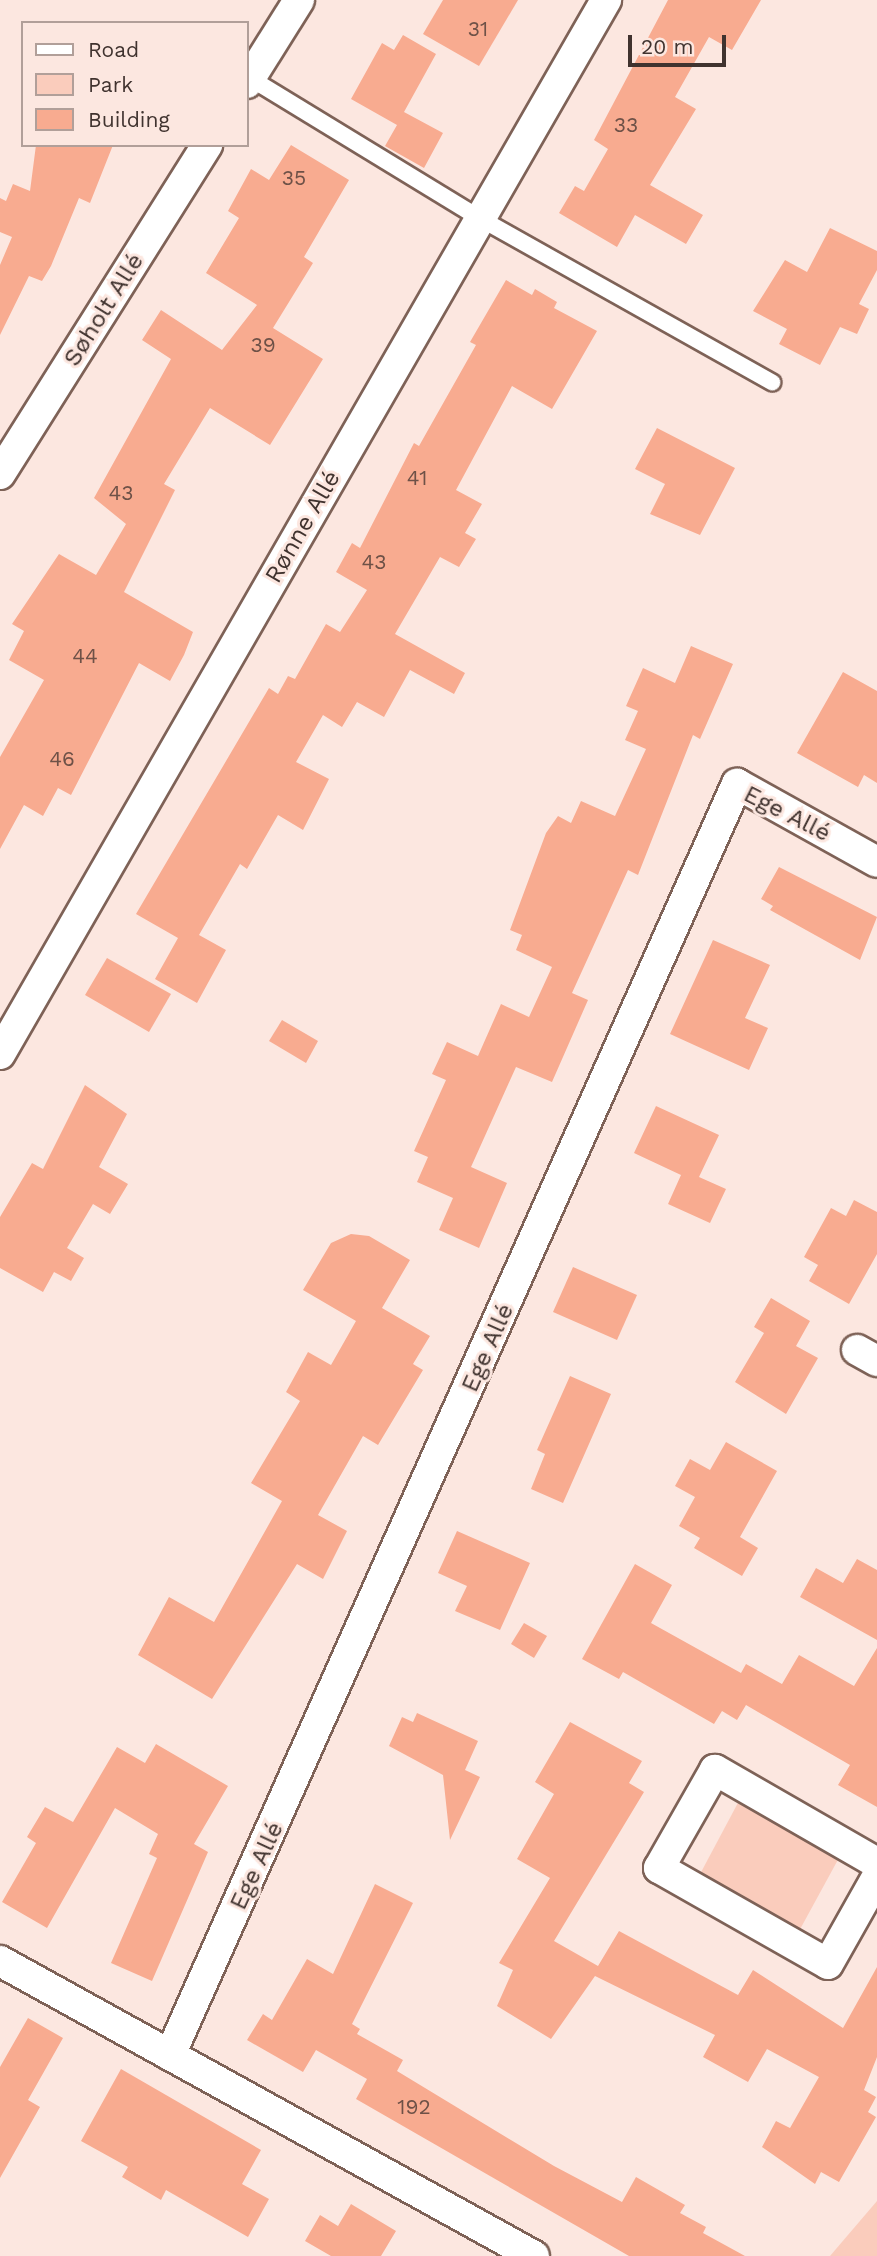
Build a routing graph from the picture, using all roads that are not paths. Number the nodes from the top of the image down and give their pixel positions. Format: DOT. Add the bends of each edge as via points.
graph roads {
  1 [pos="299,0"];
  2 [pos="606,0"];
  3 [pos="248,80"];
  4 [pos="206,147"];
  5 [pos="481,219"];
  6 [pos="772,382"];
  7 [pos="0,474"];
  8 [pos="877,862"];
  9 [pos="0,1054"];
  10 [pos="877,1863"];
  11 [pos="877,1877"];
  12 [pos="0,1961"];
  13 [pos="170,2055"];
  14 [pos="534,2256"];
  1 -- 3 [label="street"];
  2 -- 5 [label="street, Rønne Allé"];
  3 -- 5 [label="lane"];
  4 -- 7 [label="street, Søholt Allé"];
  5 -- 6 [label="lane"];
  5 -- 9 [label="street, Rønne Allé"];
  8 -- 13 [label="street, Ege Allé" via="737,785"];
  10 -- 11 [label="street" via="715,1770 659,1868 828,1964"];
  12 -- 13 [label="street"];
  13 -- 14 [label="street"];
}
